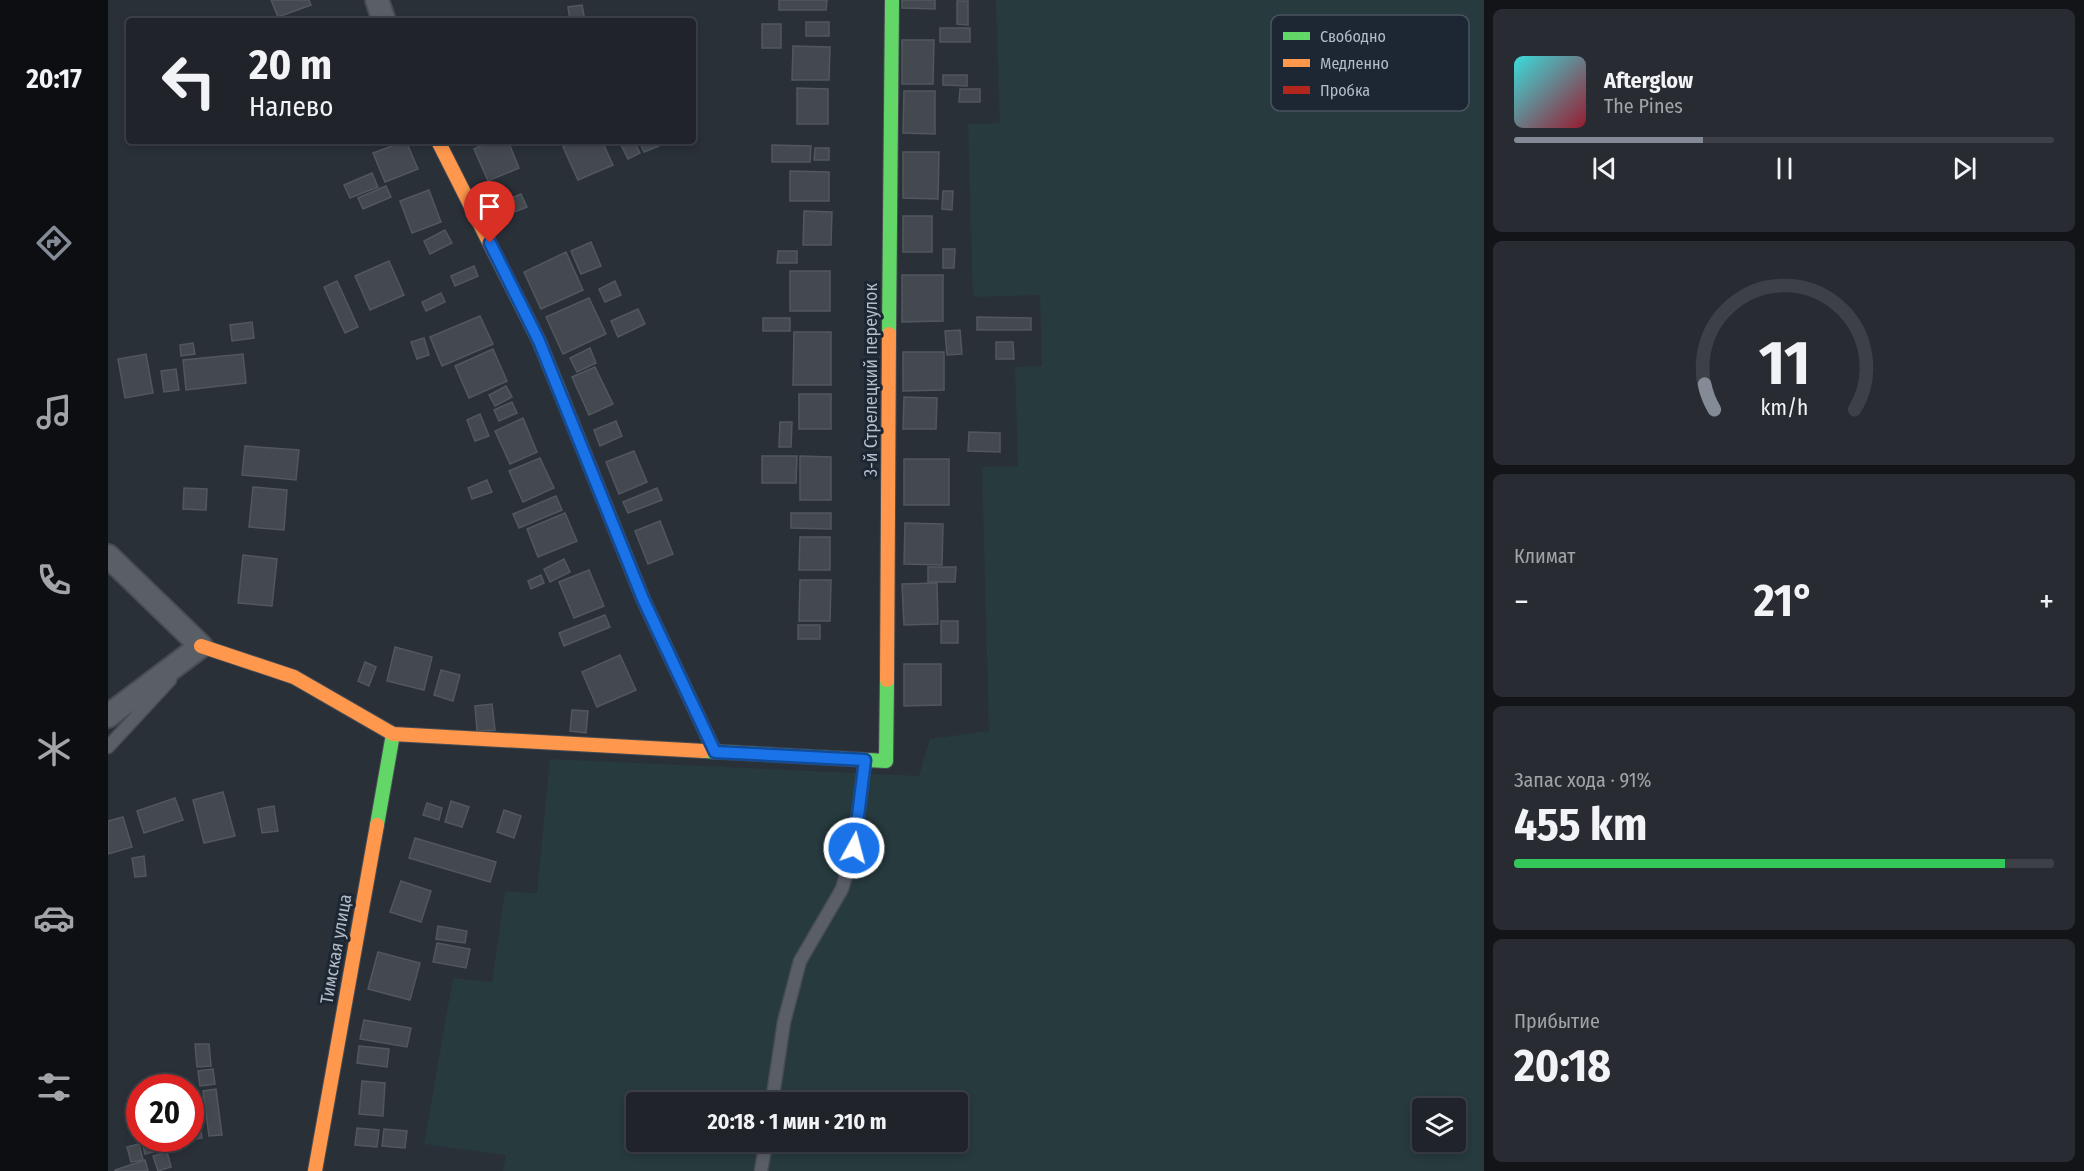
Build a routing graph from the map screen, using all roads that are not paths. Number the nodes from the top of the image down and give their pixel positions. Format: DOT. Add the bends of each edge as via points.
graph roads {
  1 [pos="377,0"];
  2 [pos="892,0"];
  3 [pos="383,18"];
  4 [pos="444,144"];
  5 [pos="108,556"];
  6 [pos="201,646"];
  7 [pos="108,716"];
  8 [pos="393,734"];
  9 [pos="108,747"];
  10 [pos="715,752"];
  11 [pos="865,760"];
  12 [pos="774,1092"];
  13 [pos="764,1152"];
  14 [pos="315,1171"];
  15 [pos="761,1171"];
  1 -- 3 [label="street"];
  2 -- 11 [label="street, 3-й Стрелецкий переулок" via="886,761"];
  4 -- 10 [label="street" via="539,341 643,599"];
  5 -- 6 [label="street"];
  6 -- 7 [label="street"];
  6 -- 8 [label="street" via="294,677"];
  6 -- 9 [label="lane"];
  8 -- 10 [label="street"];
  8 -- 14 [label="street, Тимская улица"];
  10 -- 11 [label="street"];
  11 -- 12 [label="lane" via="854,848 842,889 800,961 784,1022"];
  13 -- 15 [label="lane"];
}
